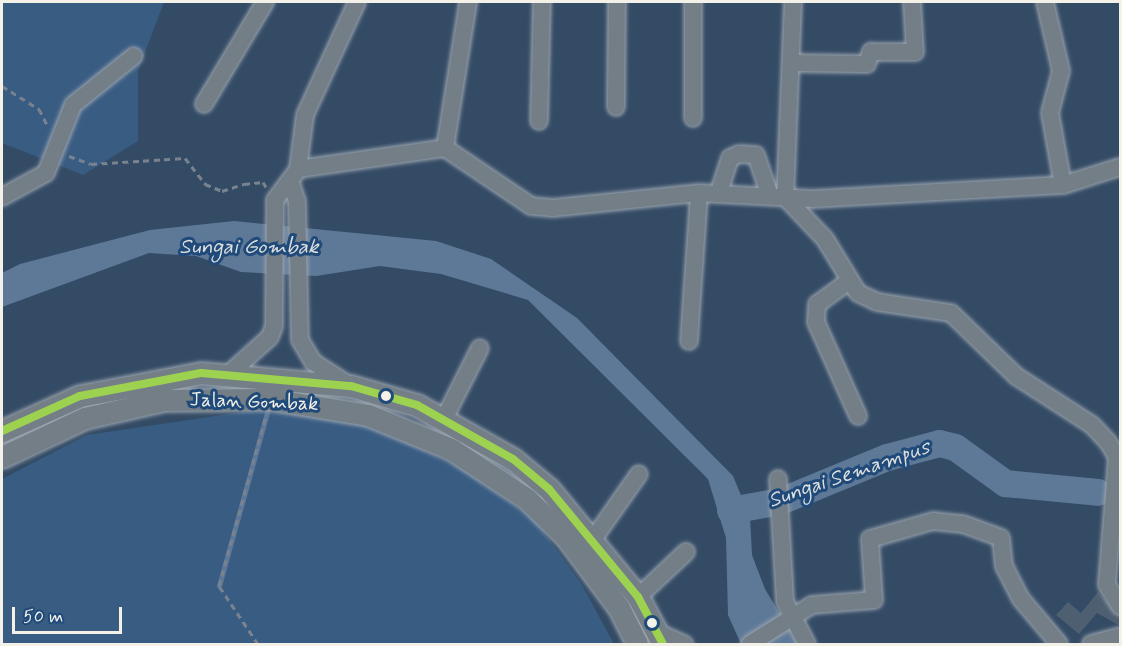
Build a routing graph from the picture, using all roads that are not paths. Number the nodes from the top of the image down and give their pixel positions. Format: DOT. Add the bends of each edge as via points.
graph roads {
  1 [pos="265,2"];
  2 [pos="357,2"];
  3 [pos="468,2"];
  4 [pos="542,2"];
  5 [pos="617,2"];
  6 [pos="693,2"];
  7 [pos="793,2"];
  8 [pos="912,2"];
  9 [pos="1045,2"];
  10 [pos="134,56"];
  11 [pos="790,63"];
  12 [pos="204,105"];
  13 [pos="616,107"];
  14 [pos="693,118"];
  15 [pos="539,121"];
  16 [pos="445,148"];
  17 [pos="1120,167"];
  18 [pos="294,175"];
  19 [pos="1063,185"];
  20 [pos="719,192"];
  21 [pos="699,193"];
  22 [pos="777,195"];
  23 [pos="2,197"];
  24 [pos="849,281"];
  25 [pos="689,340"];
  26 [pos="480,348"];
  27 [pos="231,372"];
  28 [pos="351,386"];
  29 [pos="858,416"];
  30 [pos="444,417"];
  31 [pos="2,431"];
  32 [pos="2,457"];
  33 [pos="639,474"];
  34 [pos="779,484"];
  35 [pos="594,538"];
  36 [pos="686,552"];
  37 [pos="638,597"];
  38 [pos="1120,606"];
  39 [pos="791,618"];
  40 [pos="1120,636"];
  41 [pos="660,638"];
  42 [pos="637,645"];
  43 [pos="684,645"];
  44 [pos="750,645"];
  45 [pos="807,645"];
  46 [pos="1059,645"];
  47 [pos="1091,645"];
  1 -- 12 [label="street"];
  2 -- 18 [label="street" via="304,116"];
  3 -- 16 [label="street"];
  4 -- 15 [label="street"];
  5 -- 13 [label="street"];
  6 -- 14 [label="street"];
  7 -- 11 [label="street"];
  8 -- 11 [label="street" via="915,52 871,51 867,64"];
  9 -- 19 [label="street" via="1061,71 1050,108"];
  10 -- 23 [label="street" via="73,105 46,173"];
  11 -- 22 [label="street"];
  16 -- 18 [label="street"];
  16 -- 21 [label="street" via="531,207"];
  17 -- 19 [label="street"];
  18 -- 27 [label="street" via="275,200 276,291 270,337"];
  18 -- 28 [label="street" via="296,289 304,350"];
  19 -- 22 [label="street"];
  20 -- 21 [label="street"];
  20 -- 22 [label="street"];
  20 -- 22 [label="street" via="730,158 739,154 756,155"];
  21 -- 25 [label="street"];
  22 -- 24 [label="street" via="825,239"];
  24 -- 29 [label="street" via="817,304 816,322"];
  24 -- 38 [label="street" via="858,293 877,302 951,313 1016,376 1092,425 1117,457 1107,585"];
  26 -- 30 [label="street"];
  27 -- 28 [label="main road, Jalan Gombak"];
  27 -- 31 [label="main road, Jalan Gombak" via="156,378 80,396"];
  28 -- 30 [label="main road, Jalan Gombak"];
  30 -- 35 [label="main road, Jalan Gombak" via="513,459"];
  32 -- 42 [label="main road, Jalan Gombak" via="85,418 164,400 270,399 368,415 451,449 490,472 566,537 619,608"];
  33 -- 35 [label="street"];
  34 -- 39 [label="street" via="782,582"];
  35 -- 37 [label="main road, Jalan Gombak"];
  36 -- 37 [label="street"];
  37 -- 41 [label="main road, Jalan Gombak"];
  39 -- 44 [label="street"];
  39 -- 45 [label="street"];
  39 -- 46 [label="street" via="812,605 874,600 866,547 875,536 933,521 963,524 1001,537 1004,566 1013,583"];
  40 -- 47 [label="street"];
  41 -- 43 [label="street"];
}
